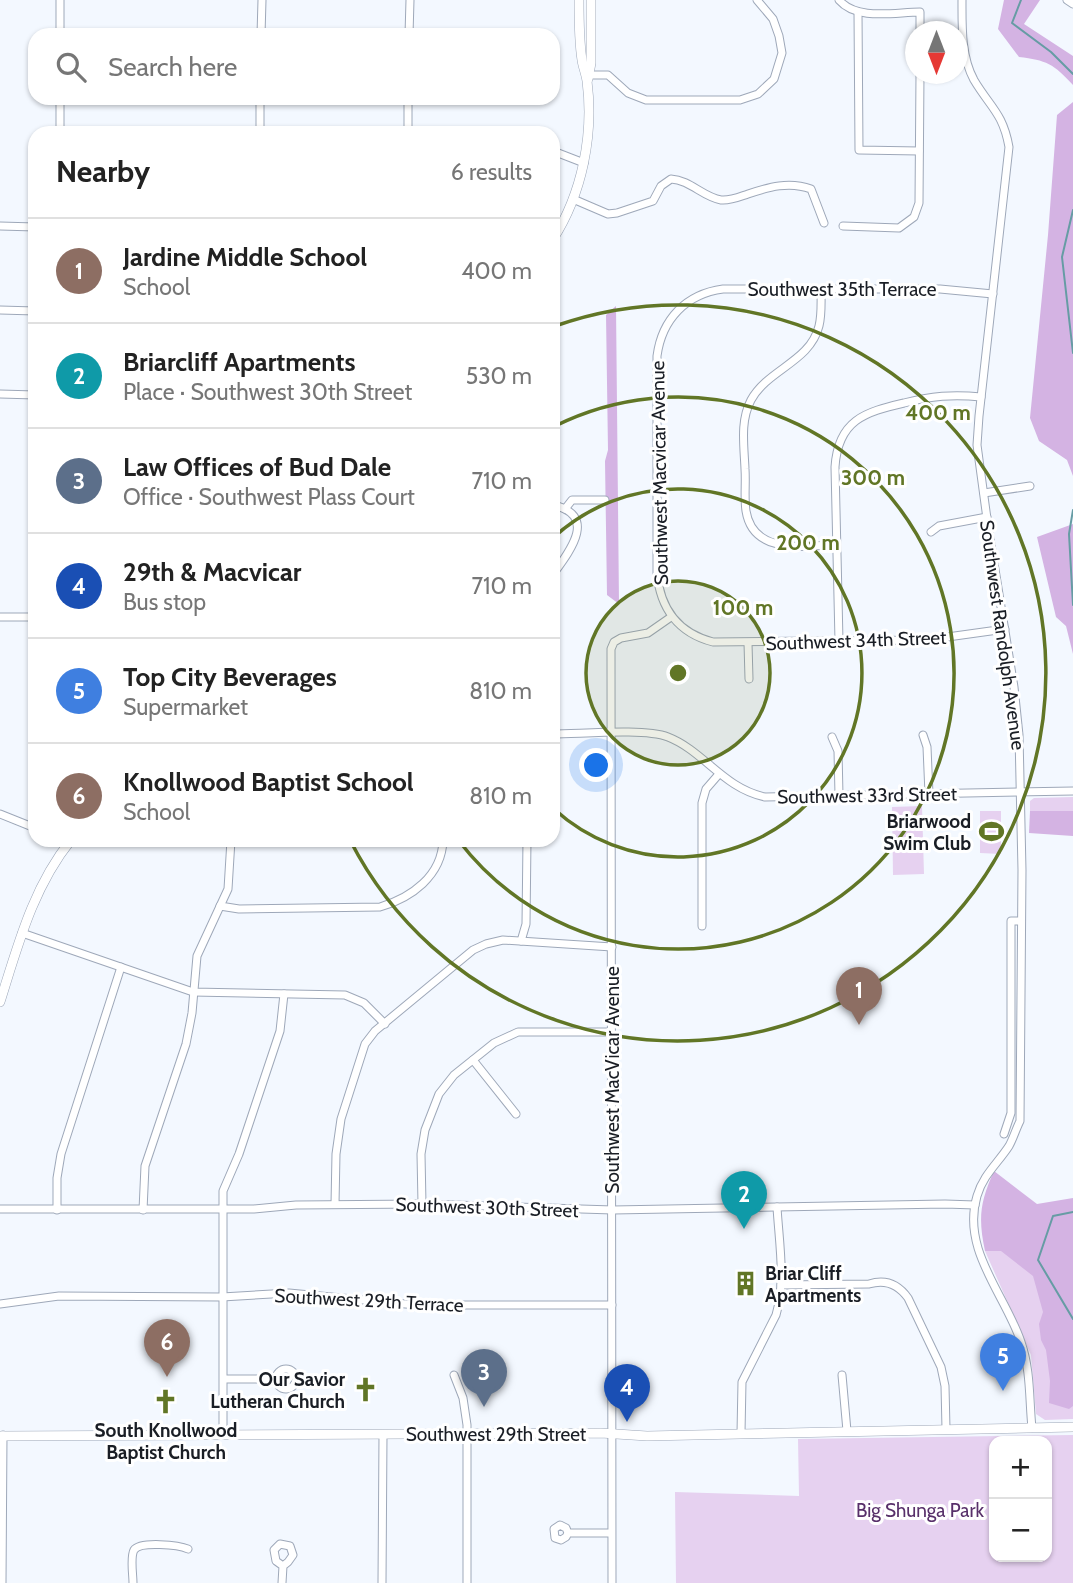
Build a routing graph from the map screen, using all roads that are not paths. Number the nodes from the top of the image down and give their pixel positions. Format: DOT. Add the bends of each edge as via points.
graph roads {
  1 [pos="60,0"];
  2 [pos="262,0"];
  3 [pos="410,0"];
  4 [pos="579,0"];
  5 [pos="591,0"];
  6 [pos="757,0"];
  7 [pos="839,0"];
  8 [pos="962,0"];
  9 [pos="1067,0"];
  10 [pos="1073,4"];
  11 [pos="858,12"];
  12 [pos="920,21"];
  13 [pos="60,28"];
  14 [pos="261,28"];
  15 [pos="409,28"];
  16 [pos="588,78"];
  17 [pos="920,84"];
  18 [pos="60,105"];
  19 [pos="260,105"];
  20 [pos="408,105"];
  21 [pos="60,126"];
  22 [pos="260,126"];
  23 [pos="408,126"];
  24 [pos="919,151"];
  25 [pos="560,154"];
  26 [pos="584,163"];
  27 [pos="573,200"];
  28 [pos="824,223"];
  29 [pos="560,225"];
  30 [pos="0,226"];
  31 [pos="843,226"];
  32 [pos="28,227"];
  33 [pos="821,289"];
  34 [pos="993,294"];
  35 [pos="692,299"];
  36 [pos="0,310"];
  37 [pos="28,312"];
  38 [pos="0,394"];
  39 [pos="28,395"];
  40 [pos="981,397"];
  41 [pos="1030,486"];
  42 [pos="984,493"];
  43 [pos="605,500"];
  44 [pos="560,507"];
  45 [pos="565,509"];
  46 [pos="987,517"];
  47 [pos="931,532"];
  48 [pos="836,545"];
  49 [pos="560,564"];
  50 [pos="0,617"];
  51 [pos="28,617"];
  52 [pos="671,617"];
  53 [pos="1005,629"];
  54 [pos="839,641"];
  55 [pos="748,643"];
  56 [pos="749,679"];
  57 [pos="612,733"];
  58 [pos="560,734"];
  59 [pos="923,735"];
  60 [pos="832,737"];
  61 [pos="719,774"];
  62 [pos="1073,791"];
  63 [pos="1021,792"];
  64 [pos="929,794"];
  65 [pos="839,795"];
  66 [pos="0,814"];
  67 [pos="28,825"];
  68 [pos="66,847"];
  69 [pos="231,847"];
  70 [pos="443,847"];
  71 [pos="527,847"];
  72 [pos="220,906"];
  73 [pos="1021,921"];
  74 [pos="702,926"];
  75 [pos="22,933"];
  76 [pos="521,941"];
  77 [pos="612,947"];
  78 [pos="121,967"];
  79 [pos="194,992"];
  80 [pos="284,994"];
  81 [pos="0,1002"];
  82 [pos="1011,1022"];
  83 [pos="1021,1022"];
  84 [pos="385,1024"];
  85 [pos="611,1032"];
  86 [pos="473,1060"];
  87 [pos="1011,1086"];
  88 [pos="1022,1086"];
  89 [pos="516,1114"];
  90 [pos="1004,1134"];
  91 [pos="335,1204"];
  92 [pos="422,1204"];
  93 [pos="975,1205"];
  94 [pos="777,1207"];
  95 [pos="0,1209"];
  96 [pos="222,1209"];
  97 [pos="57,1210"];
  98 [pos="143,1210"];
  99 [pos="612,1210"];
  100 [pos="781,1286"];
  101 [pos="222,1297"];
  102 [pos="0,1304"];
  103 [pos="612,1306"];
  104 [pos="842,1375"];
  105 [pos="454,1376"];
  106 [pos="224,1379"];
  107 [pos="275,1379"];
  108 [pos="1073,1427"];
  109 [pos="1032,1428"];
  110 [pos="946,1429"];
  111 [pos="847,1431"];
  112 [pos="741,1433"];
  113 [pos="1,1435"];
  114 [pos="223,1435"];
  115 [pos="383,1435"];
  116 [pos="467,1435"];
  117 [pos="612,1435"];
  118 [pos="568,1533"];
  119 [pos="611,1533"];
  120 [pos="188,1549"];
  121 [pos="283,1566"];
  122 [pos="2,1583"];
  123 [pos="133,1583"];
  124 [pos="282,1583"];
  125 [pos="382,1583"];
  126 [pos="467,1583"];
  127 [pos="612,1583"];
  1 -- 13 [label="street"];
  2 -- 14 [label="street"];
  3 -- 15 [label="street"];
  4 -- 16 [label="main road" via="582,60"];
  5 -- 16 [label="main road"];
  6 -- 16 [label="street" via="773,19 782,53 774,79 749,98 646,100 628,93 608,75"];
  7 -- 11 [label="street"];
  8 -- 34 [label="street, Southwest Randolph Avenue" via="965,55 974,78 998,112 1009,147"];
  9 -- 10 [label="street"];
  11 -- 12 [label="street" via="920,12"];
  11 -- 24 [label="street" via="859,150"];
  16 -- 26 [label="main road"];
  17 -- 24 [label="street"];
  18 -- 21 [label="street"];
  19 -- 22 [label="street"];
  20 -- 23 [label="street"];
  24 -- 31 [label="street" via="914,217 900,228"];
  25 -- 26 [label="street"];
  26 -- 27 [label="main road"];
  27 -- 28 [label="street" via="601,212 617,213 653,201 660,186 671,179 723,200 795,185 811,189"];
  27 -- 29 [label="main road"];
  30 -- 32 [label="street"];
  33 -- 34 [label="street, Southwest 35th Terrace"];
  33 -- 35 [label="street, Southwest 35th Terrace" via="723,289"];
  33 -- 48 [label="street" via="821,316 813,340 801,356 763,383 749,404 744,426 746,510 753,529 769,542"];
  34 -- 40 [label="street, Southwest Randolph Avenue"];
  35 -- 52 [label="street, Southwest Macvicar Avenue" via="669,320 657,356 657,573"];
  36 -- 37 [label="street"];
  38 -- 39 [label="street"];
  40 -- 42 [label="street, Southwest Randolph Avenue" via="977,445"];
  40 -- 48 [label="street" via="931,396 876,409 852,424 835,459"];
  41 -- 42 [label="street"];
  42 -- 46 [label="street, Southwest Randolph Avenue"];
  43 -- 45 [label="street" via="572,500"];
  44 -- 45 [label="street"];
  45 -- 49 [label="street" via="575,520 577,539"];
  46 -- 47 [label="street" via="939,526"];
  46 -- 53 [label="street, Southwest Randolph Avenue"];
  48 -- 54 [label="street"];
  50 -- 51 [label="street"];
  52 -- 55 [label="street, Southwest 34th Street" via="704,640"];
  52 -- 57 [label="street, Southwest MacVicar Avenue" via="648,633 614,642"];
  53 -- 54 [label="street, Southwest 34th Street" via="947,639"];
  53 -- 63 [label="street, Southwest Randolph Avenue" via="1017,711"];
  54 -- 55 [label="street, Southwest 34th Street"];
  55 -- 56 [label="street, Southwest 34th Street"];
  57 -- 58 [label="street, Southwest 33rd Street"];
  57 -- 61 [label="street, Southwest 33rd Street" via="666,736"];
  57 -- 77 [label="street, Southwest MacVicar Avenue"];
  59 -- 64 [label="street"];
  60 -- 65 [label="street" via="838,751"];
  61 -- 65 [label="street, Southwest 33rd Street" via="745,791 765,797"];
  61 -- 74 [label="street" via="706,789 702,803"];
  62 -- 63 [label="street, Southwest 33rd Street"];
  63 -- 64 [label="street, Southwest 33rd Street"];
  63 -- 73 [label="street, Southwest Randolph Avenue"];
  64 -- 65 [label="street, Southwest 33rd Street"];
  66 -- 67 [label="street"];
  68 -- 75 [label="main road" via="38,892"];
  69 -- 72 [label="street" via="230,877"];
  70 -- 72 [label="street" via="442,858 431,876 395,902 380,907"];
  71 -- 76 [label="street" via="526,924"];
  72 -- 79 [label="street" via="197,956"];
  73 -- 82 [label="street" via="1011,921"];
  73 -- 83 [label="street, Southwest Randolph Avenue"];
  75 -- 78 [label="street"];
  75 -- 81 [label="main road"];
  76 -- 77 [label="street"];
  76 -- 84 [label="street" via="498,941 473,950"];
  77 -- 85 [label="street, Southwest MacVicar Avenue"];
  78 -- 79 [label="street"];
  78 -- 97 [label="street" via="61,1154"];
  79 -- 80 [label="street"];
  79 -- 98 [label="street" via="186,1044 145,1166"];
  80 -- 84 [label="street" via="345,995 363,1003"];
  80 -- 96 [label="street" via="280,1031 224,1186"];
  82 -- 83 [label="street"];
  82 -- 87 [label="street"];
  83 -- 88 [label="street, Southwest Randolph Avenue"];
  84 -- 91 [label="street" via="365,1044 343,1110"];
  85 -- 86 [label="street" via="518,1032 503,1037"];
  85 -- 99 [label="street, Southwest MacVicar Avenue"];
  86 -- 89 [label="street"];
  86 -- 92 [label="street" via="447,1083 433,1106 421,1154"];
  87 -- 88 [label="street"];
  87 -- 90 [label="street" via="1011,1113"];
  88 -- 93 [label="street, Southwest Randolph Avenue" via="1020,1121 982,1182"];
  91 -- 92 [label="street, Southwest 30th Street"];
  91 -- 96 [label="street, Southwest 30th Street"];
  92 -- 99 [label="street, Southwest 30th Street"];
  93 -- 94 [label="street, Southwest 30th Street"];
  93 -- 109 [label="street, Southwest Randolph Avenue" via="979,1251 1025,1353"];
  94 -- 99 [label="street, Southwest 30th Street"];
  94 -- 100 [label="street"];
  95 -- 97 [label="street, Southwest 30th Street"];
  96 -- 98 [label="street, Southwest 30th Street"];
  96 -- 101 [label="street"];
  97 -- 98 [label="street, Southwest 30th Street"];
  99 -- 103 [label="street, Southwest MacVicar Avenue"];
  100 -- 110 [label="street" via="881,1282 899,1288 941,1367"];
  100 -- 112 [label="street" via="776,1315 742,1382"];
  101 -- 102 [label="street, Southwest 29th Terrace" via="59,1296"];
  101 -- 103 [label="street, Southwest 29th Terrace" via="289,1293 416,1305"];
  101 -- 106 [label="street"];
  103 -- 117 [label="street, Southwest MacVicar Avenue"];
  104 -- 111 [label="street"];
  105 -- 116 [label="street" via="464,1404"];
  106 -- 107 [label="street"];
  106 -- 114 [label="street"];
  108 -- 109 [label="main road, Southwest 29th Street"];
  109 -- 110 [label="main road, Southwest 29th Street"];
  110 -- 111 [label="main road, Southwest 29th Street"];
  111 -- 112 [label="main road, Southwest 29th Street"];
  112 -- 117 [label="main road, Southwest 29th Street"];
  113 -- 114 [label="main road, Southwest 29th Street"];
  113 -- 122 [label="street"];
  114 -- 115 [label="main road, Southwest 29th Street"];
  115 -- 116 [label="main road, Southwest 29th Street"];
  115 -- 125 [label="street"];
  116 -- 117 [label="main road, Southwest 29th Street"];
  116 -- 126 [label="street"];
  117 -- 119 [label="street, Southwest MacVicar Avenue"];
  118 -- 119 [label="street"];
  119 -- 127 [label="street, Southwest MacVicar Avenue"];
  120 -- 123 [label="street" via="180,1545 136,1547"];
  121 -- 124 [label="street"];
}
